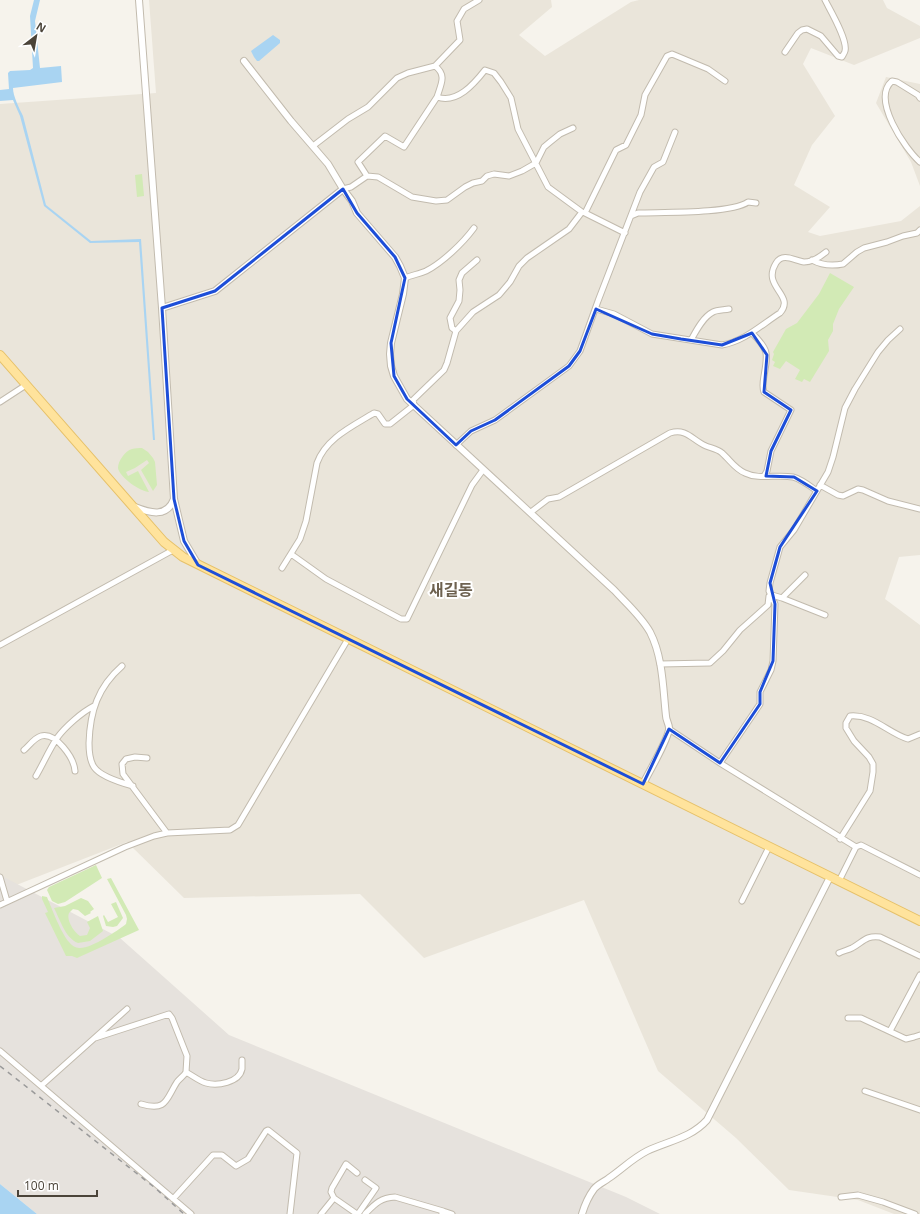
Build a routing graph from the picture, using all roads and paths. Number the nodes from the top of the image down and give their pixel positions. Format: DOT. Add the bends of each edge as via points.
graph roads {
  1 [pos="139,0"];
  2 [pos="480,0"];
  3 [pos="825,0"];
  4 [pos="786,52"];
  5 [pos="244,61"];
  6 [pos="435,66"];
  7 [pos="725,81"];
  8 [pos="437,97"];
  9 [pos="920,98"];
  10 [pos="573,128"];
  11 [pos="675,132"];
  12 [pos="313,146"];
  13 [pos="920,162"];
  14 [pos="536,163"];
  15 [pos="367,176"];
  16 [pos="343,189"];
  17 [pos="756,203"];
  18 [pos="583,212"];
  19 [pos="631,216"];
  20 [pos="474,228"];
  21 [pos="920,230"];
  22 [pos="625,233"];
  23 [pos="826,252"];
  24 [pos="478,260"];
  25 [pos="812,260"];
  26 [pos="405,278"];
  27 [pos="162,308"];
  28 [pos="596,309"];
  29 [pos="729,309"];
  30 [pos="900,329"];
  31 [pos="456,331"];
  32 [pos="752,333"];
  33 [pos="691,340"];
  34 [pos="0,355"];
  35 [pos="26,385"];
  36 [pos="0,402"];
  37 [pos="414,405"];
  38 [pos="456,444"];
  39 [pos="483,470"];
  40 [pos="764,476"];
  41 [pos="820,485"];
  42 [pos="817,491"];
  43 [pos="174,499"];
  44 [pos="133,507"];
  45 [pos="920,509"];
  46 [pos="531,512"];
  47 [pos="173,550"];
  48 [pos="291,554"];
  49 [pos="198,565"];
  50 [pos="282,568"];
  51 [pos="806,575"];
  52 [pos="772,595"];
  53 [pos="782,598"];
  54 [pos="825,615"];
  55 [pos="348,638"];
  56 [pos="0,645"];
  57 [pos="660,664"];
  58 [pos="122,666"];
  59 [pos="94,706"];
  60 [pos="669,729"];
  61 [pos="920,734"];
  62 [pos="56,740"];
  63 [pos="24,750"];
  64 [pos="147,758"];
  65 [pos="720,763"];
  66 [pos="75,771"];
  67 [pos="36,776"];
  68 [pos="643,784"];
  69 [pos="133,786"];
  70 [pos="167,833"];
  71 [pos="840,839"];
  72 [pos="769,847"];
  73 [pos="856,847"];
  74 [pos="920,875"];
  75 [pos="0,877"];
  76 [pos="830,877"];
  77 [pos="839,881"];
  78 [pos="7,901"];
  79 [pos="742,901"];
  80 [pos="0,904"];
  81 [pos="920,921"];
  82 [pos="839,953"];
  83 [pos="920,956"];
  84 [pos="920,975"];
  85 [pos="127,1009"];
  86 [pos="848,1018"];
  87 [pos="890,1031"];
  88 [pos="920,1035"];
  89 [pos="95,1038"];
  90 [pos="0,1051"];
  91 [pos="242,1060"];
  92 [pos="186,1072"];
  93 [pos="42,1085"];
  94 [pos="866,1091"];
  95 [pos="140,1104"];
  96 [pos="920,1110"];
  97 [pos="357,1173"];
  98 [pos="365,1180"];
  99 [pos="841,1197"];
  100 [pos="334,1198"];
  101 [pos="173,1199"];
  102 [pos="442,1213"];
  103 [pos="191,1214"];
  104 [pos="290,1214"];
  105 [pos="321,1214"];
  106 [pos="358,1214"];
  107 [pos="365,1214"];
  108 [pos="452,1214"];
  109 [pos="582,1214"];
  110 [pos="915,1214"];
  1 -- 27 [label="street"];
  2 -- 6 [label="street" via="464,10 457,22 460,40"];
  3 -- 4 [label="street" via="845,46 842,57 838,56 821,36 807,29 798,33"];
  5 -- 12 [label="street"];
  6 -- 8 [label="street" via="443,77"];
  6 -- 12 [label="street" via="397,78 368,107"];
  7 -- 18 [label="street" via="708,69 672,54 667,56 645,95 641,115 626,145 616,150"];
  8 -- 14 [label="street" via="451,98 464,92 485,70 494,73 510,98 518,129"];
  8 -- 15 [label="street" via="404,147 385,136 358,162"];
  9 -- 13 [label="street" via="897,82 889,84 885,96 893,125"];
  10 -- 14 [label="street" via="560,134 544,147"];
  11 -- 19 [label="street" via="663,162 654,167 640,192"];
  12 -- 16 [label="street" via="328,164"];
  14 -- 15 [label="street" via="509,176 487,176 482,181 473,182 447,200 436,201 412,197 378,178"];
  14 -- 18 [label="street" via="548,187"];
  15 -- 16 [label="street"];
  16 -- 26 [label="street" via="357,213 395,257"];
  16 -- 27 [label="street" via="215,291"];
  17 -- 19 [label="street" via="748,202 712,210 638,212"];
  18 -- 22 [label="street"];
  18 -- 31 [label="street" via="570,229 526,258 499,295 473,312"];
  19 -- 22 [label="street"];
  20 -- 26 [label="street" via="458,247 432,268"];
  21 -- 25 [label="street" via="864,248 843,264 818,263"];
  22 -- 28 [label="street"];
  23 -- 25 [label="street"];
  24 -- 31 [label="street" via="462,273 459,280 459,301 450,318 452,328"];
  25 -- 32 [label="street" via="804,262 790,257 778,261 772,277 785,299 784,309"];
  26 -- 37 [label="street" via="391,343 391,366 404,394"];
  27 -- 43 [label="street"];
  28 -- 33 [label="street" via="614,314 652,334"];
  28 -- 38 [label="street" via="580,351 570,366 496,420 471,431"];
  29 -- 33 [label="street" via="707,316"];
  30 -- 41 [label="street" via="878,352 845,408 831,465"];
  31 -- 37 [label="street" via="444,370 413,400"];
  32 -- 33 [label="street" via="722,345"];
  32 -- 40 [label="street" via="761,342 767,355 762,387 764,392 791,410 771,451"];
  34 -- 35 [label="main road"];
  35 -- 36 [label="street"];
  35 -- 44 [label="main road"];
  37 -- 38 [label="street"];
  37 -- 48 [label="street" via="390,424 385,424 378,414 374,413 328,444 317,463 306,521"];
  38 -- 39 [label="street"];
  39 -- 46 [label="street"];
  39 -- 48 [label="street" via="472,485 407,619 401,619 326,579"];
  40 -- 42 [label="street" via="794,477"];
  40 -- 46 [label="street" via="746,474 718,450 677,431 559,497 548,499"];
  41 -- 42 [label="street"];
  41 -- 45 [label="street" via="838,495 843,496 858,489 888,501"];
  42 -- 52 [label="street" via="794,530 780,547 770,583 769,591"];
  43 -- 44 [label="street" via="167,510 161,512 149,512"];
  43 -- 49 [label="street" via="184,540"];
  44 -- 47 [label="main road"];
  46 -- 57 [label="street" via="634,611 650,632"];
  47 -- 49 [label="main road"];
  47 -- 56 [label="street"];
  48 -- 50 [label="street"];
  49 -- 55 [label="main road"];
  51 -- 53 [label="street"];
  52 -- 53 [label="street"];
  52 -- 57 [label="street" via="769,596 768,605 740,630 710,663"];
  52 -- 65 [label="street" via="774,613 771,670 760,692 760,704"];
  53 -- 54 [label="street"];
  55 -- 68 [label="main road"];
  55 -- 70 [label="street" via="238,825 230,830"];
  57 -- 60 [label="street"];
  58 -- 59 [label="street" via="108,681"];
  59 -- 62 [label="street" via="69,725"];
  59 -- 69 [label="street" via="90,729 92,763 98,771"];
  60 -- 65 [label="street"];
  60 -- 68 [label="street"];
  61 -- 71 [label="street" via="908,739 886,726 858,715 847,718 846,728 869,757 873,764 873,772 870,791"];
  62 -- 63 [label="street" via="49,736 38,737"];
  62 -- 66 [label="street" via="73,762"];
  62 -- 67 [label="street"];
  64 -- 69 [label="street" via="126,759 122,764 123,774"];
  65 -- 71 [label="street"];
  68 -- 72 [label="main road"];
  69 -- 70 [label="street"];
  70 -- 78 [label="street" via="125,847"];
  71 -- 73 [label="street"];
  72 -- 76 [label="main road"];
  72 -- 79 [label="street"];
  73 -- 74 [label="street" via="861,846"];
  73 -- 77 [label="street"];
  75 -- 78 [label="street"];
  76 -- 77 [label="main road"];
  76 -- 109 [label="street" via="707,1120 687,1135 647,1151 626,1164 596,1187 587,1199"];
  77 -- 81 [label="main road"];
  78 -- 80 [label="street"];
  82 -- 83 [label="street" via="873,936"];
  84 -- 87 [label="street"];
  85 -- 89 [label="street"];
  86 -- 87 [label="street" via="861,1018"];
  87 -- 88 [label="street" via="906,1039"];
  89 -- 92 [label="street" via="169,1014 187,1056"];
  89 -- 93 [label="street"];
  90 -- 93 [label="street"];
  91 -- 92 [label="street" via="239,1076 229,1082 212,1084"];
  92 -- 95 [label="street" via="165,1102 158,1106"];
  93 -- 101 [label="street"];
  94 -- 96 [label="street"];
  97 -- 100 [label="street" via="346,1164 332,1188"];
  98 -- 106 [label="street" via="376,1188"];
  99 -- 110 [label="street" via="858,1195"];
  100 -- 105 [label="street"];
  100 -- 106 [label="street"];
  101 -- 103 [label="street"];
  101 -- 104 [label="street" via="213,1154 222,1155 236,1166 248,1159 268,1130 297,1153"];
  102 -- 107 [label="street" via="388,1197"];
  102 -- 108 [label="street"];
}
